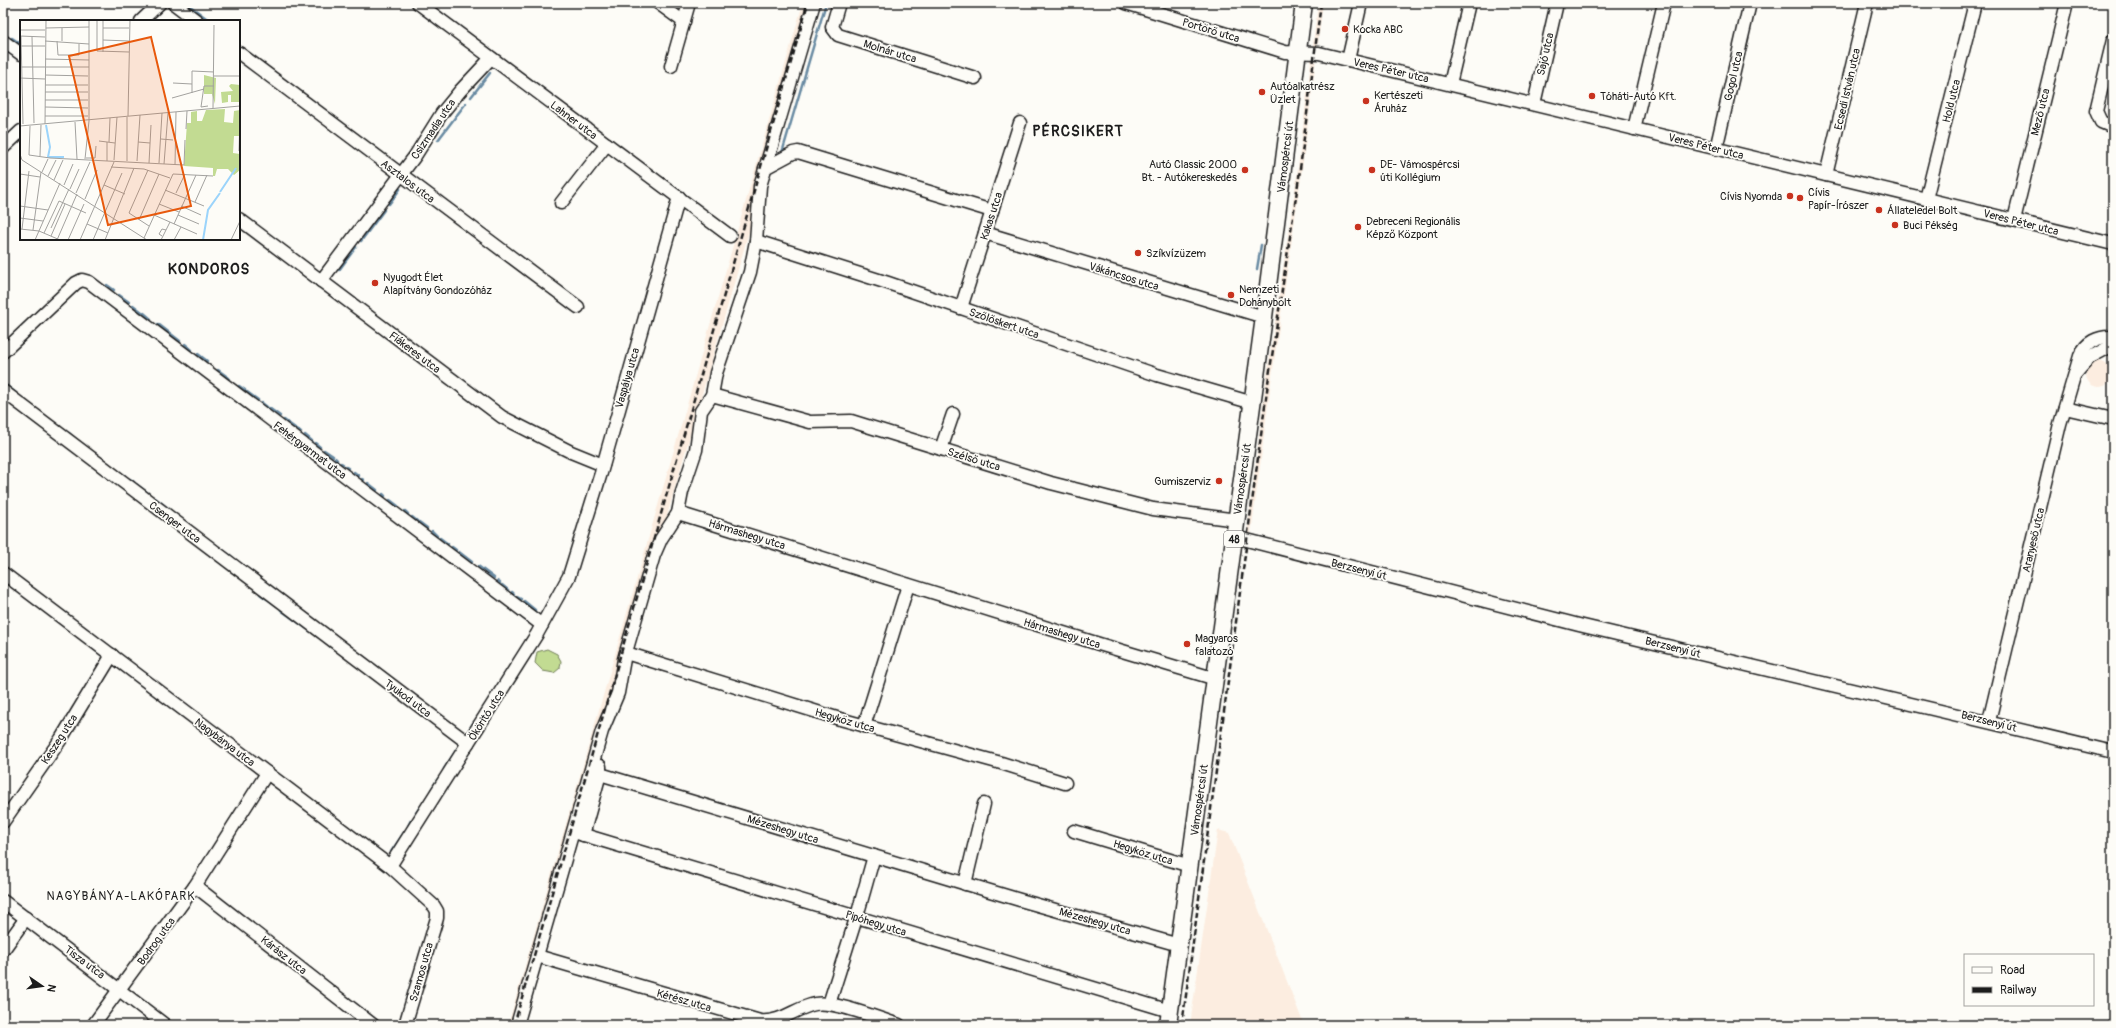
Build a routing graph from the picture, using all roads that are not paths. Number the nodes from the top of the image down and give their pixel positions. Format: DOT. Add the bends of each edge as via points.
graph roads {
  1 [pos="160,3"];
  2 [pos="173,3"];
  3 [pos="418,3"];
  4 [pos="658,3"];
  5 [pos="689,3"];
  6 [pos="814,3"];
  7 [pos="839,3"];
  8 [pos="1126,3"];
  9 [pos="1304,3"];
  10 [pos="1361,3"];
  11 [pos="1469,3"];
  12 [pos="1558,3"];
  13 [pos="1664,3"];
  14 [pos="1750,3"];
  15 [pos="1867,3"];
  16 [pos="1975,3"];
  17 [pos="2067,3"];
  18 [pos="142,20"];
  19 [pos="196,20"];
  20 [pos="684,22"];
  21 [pos="2113,40"];
  22 [pos="3,41"];
  23 [pos="1298,52"];
  24 [pos="20,53"];
  25 [pos="240,54"];
  26 [pos="491,58"];
  27 [pos="1348,60"];
  28 [pos="671,66"];
  29 [pos="975,78"];
  30 [pos="1450,84"];
  31 [pos="1534,104"];
  32 [pos="1020,123"];
  33 [pos="2113,127"];
  34 [pos="1634,129"];
  35 [pos="20,132"];
  36 [pos="607,144"];
  37 [pos="3,148"];
  38 [pos="1716,149"];
  39 [pos="765,168"];
  40 [pos="401,175"];
  41 [pos="1826,175"];
  42 [pos="679,197"];
  43 [pos="1926,199"];
  44 [pos="561,203"];
  45 [pos="992,211"];
  46 [pos="240,220"];
  47 [pos="2014,220"];
  48 [pos="985,233"];
  49 [pos="730,236"];
  50 [pos="756,241"];
  51 [pos="2113,244"];
  52 [pos="321,281"];
  53 [pos="578,307"];
  54 [pos="961,308"];
  55 [pos="1264,317"];
  56 [pos="2113,337"];
  57 [pos="2113,345"];
  58 [pos="3,352"];
  59 [pos="2073,378"];
  60 [pos="3,391"];
  61 [pos="712,395"];
  62 [pos="1252,403"];
  63 [pos="2065,408"];
  64 [pos="953,414"];
  65 [pos="2113,419"];
  66 [pos="942,449"];
  67 [pos="603,465"];
  68 [pos="678,513"];
  69 [pos="1237,520"];
  70 [pos="1235,537"];
  71 [pos="575,559"];
  72 [pos="3,572"];
  73 [pos="908,585"];
  74 [pos="542,625"];
  75 [pos="347,652"];
  76 [pos="626,653"];
  77 [pos="112,655"];
  78 [pos="1216,679"];
  79 [pos="1989,721"];
  80 [pos="864,726"];
  81 [pos="468,743"];
  82 [pos="597,751"];
  83 [pos="2113,752"];
  84 [pos="267,773"];
  85 [pos="600,774"];
  86 [pos="1065,783"];
  87 [pos="984,804"];
  88 [pos="3,822"];
  89 [pos="1074,831"];
  90 [pos="579,834"];
  91 [pos="874,856"];
  92 [pos="390,866"];
  93 [pos="1190,866"];
  94 [pos="965,884"];
  95 [pos="195,886"];
  96 [pos="3,901"];
  97 [pos="857,917"];
  98 [pos="26,918"];
  99 [pos="436,918"];
  100 [pos="1179,945"];
  101 [pos="3,950"];
  102 [pos="537,956"];
  103 [pos="120,989"];
  104 [pos="829,1004"];
  105 [pos="1169,1018"];
  106 [pos="93,1025"];
  107 [pos="165,1025"];
  108 [pos="373,1025"];
  109 [pos="405,1025"];
  110 [pos="517,1025"];
  111 [pos="899,1025"];
  1 -- 18 [label="street"];
  2 -- 19 [label="street"];
  3 -- 26 [label="street, Lahner utca"];
  4 -- 20 [label="street"];
  5 -- 20 [label="street"];
  6 -- 39 [label="street"];
  7 -- 29 [label="street, Molnár utca" via="832,24 838,35"];
  8 -- 23 [label="street, Portörő utca" via="1285,52"];
  9 -- 23 [label="main road, Vámospércsi út / 48"];
  10 -- 27 [label="street"];
  11 -- 30 [label="street"];
  12 -- 31 [label="street, Sajó utca"];
  13 -- 34 [label="street"];
  14 -- 38 [label="street, Gogol utca"];
  15 -- 41 [label="street, Ecsedi István utca"];
  16 -- 43 [label="street, Hold utca"];
  17 -- 47 [label="street, Mező utca"];
  20 -- 28 [label="street"];
  21 -- 33 [label="street" via="2096,110 2101,122"];
  22 -- 24 [label="street"];
  23 -- 27 [label="street, Veres Péter utca" via="1317,52"];
  23 -- 55 [label="main road, Vámospércsi út / 48"];
  25 -- 40 [label="street, Asztalos utca"];
  26 -- 36 [label="street, Lahner utca"];
  26 -- 40 [label="street, Csizmadia utca" via="442,113"];
  27 -- 30 [label="street, Veres Péter utca"];
  30 -- 31 [label="street, Veres Péter utca"];
  31 -- 34 [label="street, Veres Péter utca"];
  32 -- 45 [label="street, Kakas utca"];
  34 -- 38 [label="street, Veres Péter utca"];
  35 -- 37 [label="street"];
  36 -- 42 [label="street, Lahner utca"];
  36 -- 44 [label="street"];
  38 -- 41 [label="street, Veres Péter utca"];
  39 -- 45 [label="street" via="798,152"];
  39 -- 50 [label="street" via="759,192"];
  40 -- 52 [label="street, Csizmadia utca"];
  40 -- 53 [label="street, Asztalos utca"];
  41 -- 43 [label="street, Veres Péter utca"];
  42 -- 49 [label="street, Lahner utca"];
  42 -- 67 [label="street, Vaspálya utca"];
  43 -- 47 [label="street, Veres Péter utca"];
  45 -- 48 [label="street, Kakas utca"];
  46 -- 52 [label="street, Fiákeres utca"];
  47 -- 51 [label="street, Veres Péter utca"];
  48 -- 54 [label="street, Kakas utca"];
  48 -- 55 [label="street, Vákáncsos utca"];
  50 -- 54 [label="street, Szőlőskert utca"];
  50 -- 61 [label="street" via="750,272 716,373"];
  52 -- 67 [label="street, Fiákeres utca" via="502,417"];
  54 -- 62 [label="street, Szőlőskert utca" via="1157,376"];
  55 -- 62 [label="main road, Vámospércsi út / 48"];
  56 -- 59 [label="street, Aranyeső utca" via="2101,337 2083,349"];
  57 -- 59 [label="street" via="2086,361"];
  58 -- 74 [label="street, Fehérgyarmat utca" via="76,283 85,280 93,284"];
  59 -- 63 [label="street, Aranyeső utca"];
  60 -- 75 [label="street, Csenger utca"];
  61 -- 66 [label="street, Szélső utca" via="812,423 851,421"];
  61 -- 68 [label="street" via="701,410 696,450"];
  62 -- 69 [label="main road, Vámospércsi út / 48"];
  63 -- 65 [label="street"];
  63 -- 79 [label="street, Aranyeső utca"];
  64 -- 66 [label="street"];
  66 -- 69 [label="street, Szélső utca" via="1050,483 1156,510"];
  67 -- 71 [label="street, Vaspálya utca"];
  68 -- 73 [label="street, Hármashegy utca"];
  68 -- 76 [label="street" via="657,545"];
  69 -- 70 [label="main road, Vámospércsi út / 48"];
  70 -- 78 [label="main road, Vámospércsi út / 48"];
  70 -- 79 [label="street, Berzsenyi út" via="1608,632"];
  71 -- 74 [label="street, Ököritó utca" via="562,590"];
  72 -- 77 [label="street, Nagybánya utca"];
  73 -- 78 [label="street, Hármashegy utca"];
  73 -- 80 [label="street"];
  74 -- 81 [label="street, Ököritó utca"];
  75 -- 81 [label="street, Tyukod utca"];
  76 -- 80 [label="street, Hegyköz utca"];
  76 -- 82 [label="street" via="618,693"];
  77 -- 84 [label="street, Nagybánya utca"];
  77 -- 88 [label="street, Keszeg utca" via="61,739"];
  78 -- 93 [label="main road, Vámospércsi út / 48"];
  79 -- 83 [label="street, Berzsenyi út"];
  80 -- 86 [label="street, Hegyköz utca" via="900,734"];
  81 -- 92 [label="street, Ököritó utca"];
  82 -- 85 [label="street"];
  82 -- 90 [label="street"];
  84 -- 92 [label="street, Nagybánya utca"];
  84 -- 95 [label="street, Bodrog utca"];
  85 -- 90 [label="street"];
  85 -- 91 [label="street, Mézeshegy utca"];
  87 -- 94 [label="street"];
  89 -- 93 [label="street, Hegyköz utca"];
  90 -- 97 [label="street, Pipóhegy utca"];
  90 -- 102 [label="street"];
  91 -- 94 [label="street, Mézeshegy utca"];
  91 -- 97 [label="street"];
  92 -- 99 [label="street, Nagybánya utca" via="434,906"];
  93 -- 100 [label="main road, Vámospércsi út / 48"];
  94 -- 100 [label="street, Mézeshegy utca"];
  95 -- 103 [label="street, Bodrog utca"];
  95 -- 108 [label="street, Kárász utca"];
  96 -- 98 [label="street, Tisza utca"];
  97 -- 104 [label="street"];
  97 -- 105 [label="street, Pipóhegy utca"];
  98 -- 101 [label="street"];
  98 -- 103 [label="street, Tisza utca"];
  99 -- 109 [label="street, Szamos utca"];
  100 -- 105 [label="main road, Vámospércsi út / 48"];
  102 -- 104 [label="street, Kérész utca" via="760,1021 781,1019 816,1004"];
  102 -- 110 [label="street"];
  103 -- 106 [label="street, Bodrog utca"];
  103 -- 107 [label="street, Tisza utca"];
  104 -- 111 [label="street, Kérész utca"];
}
